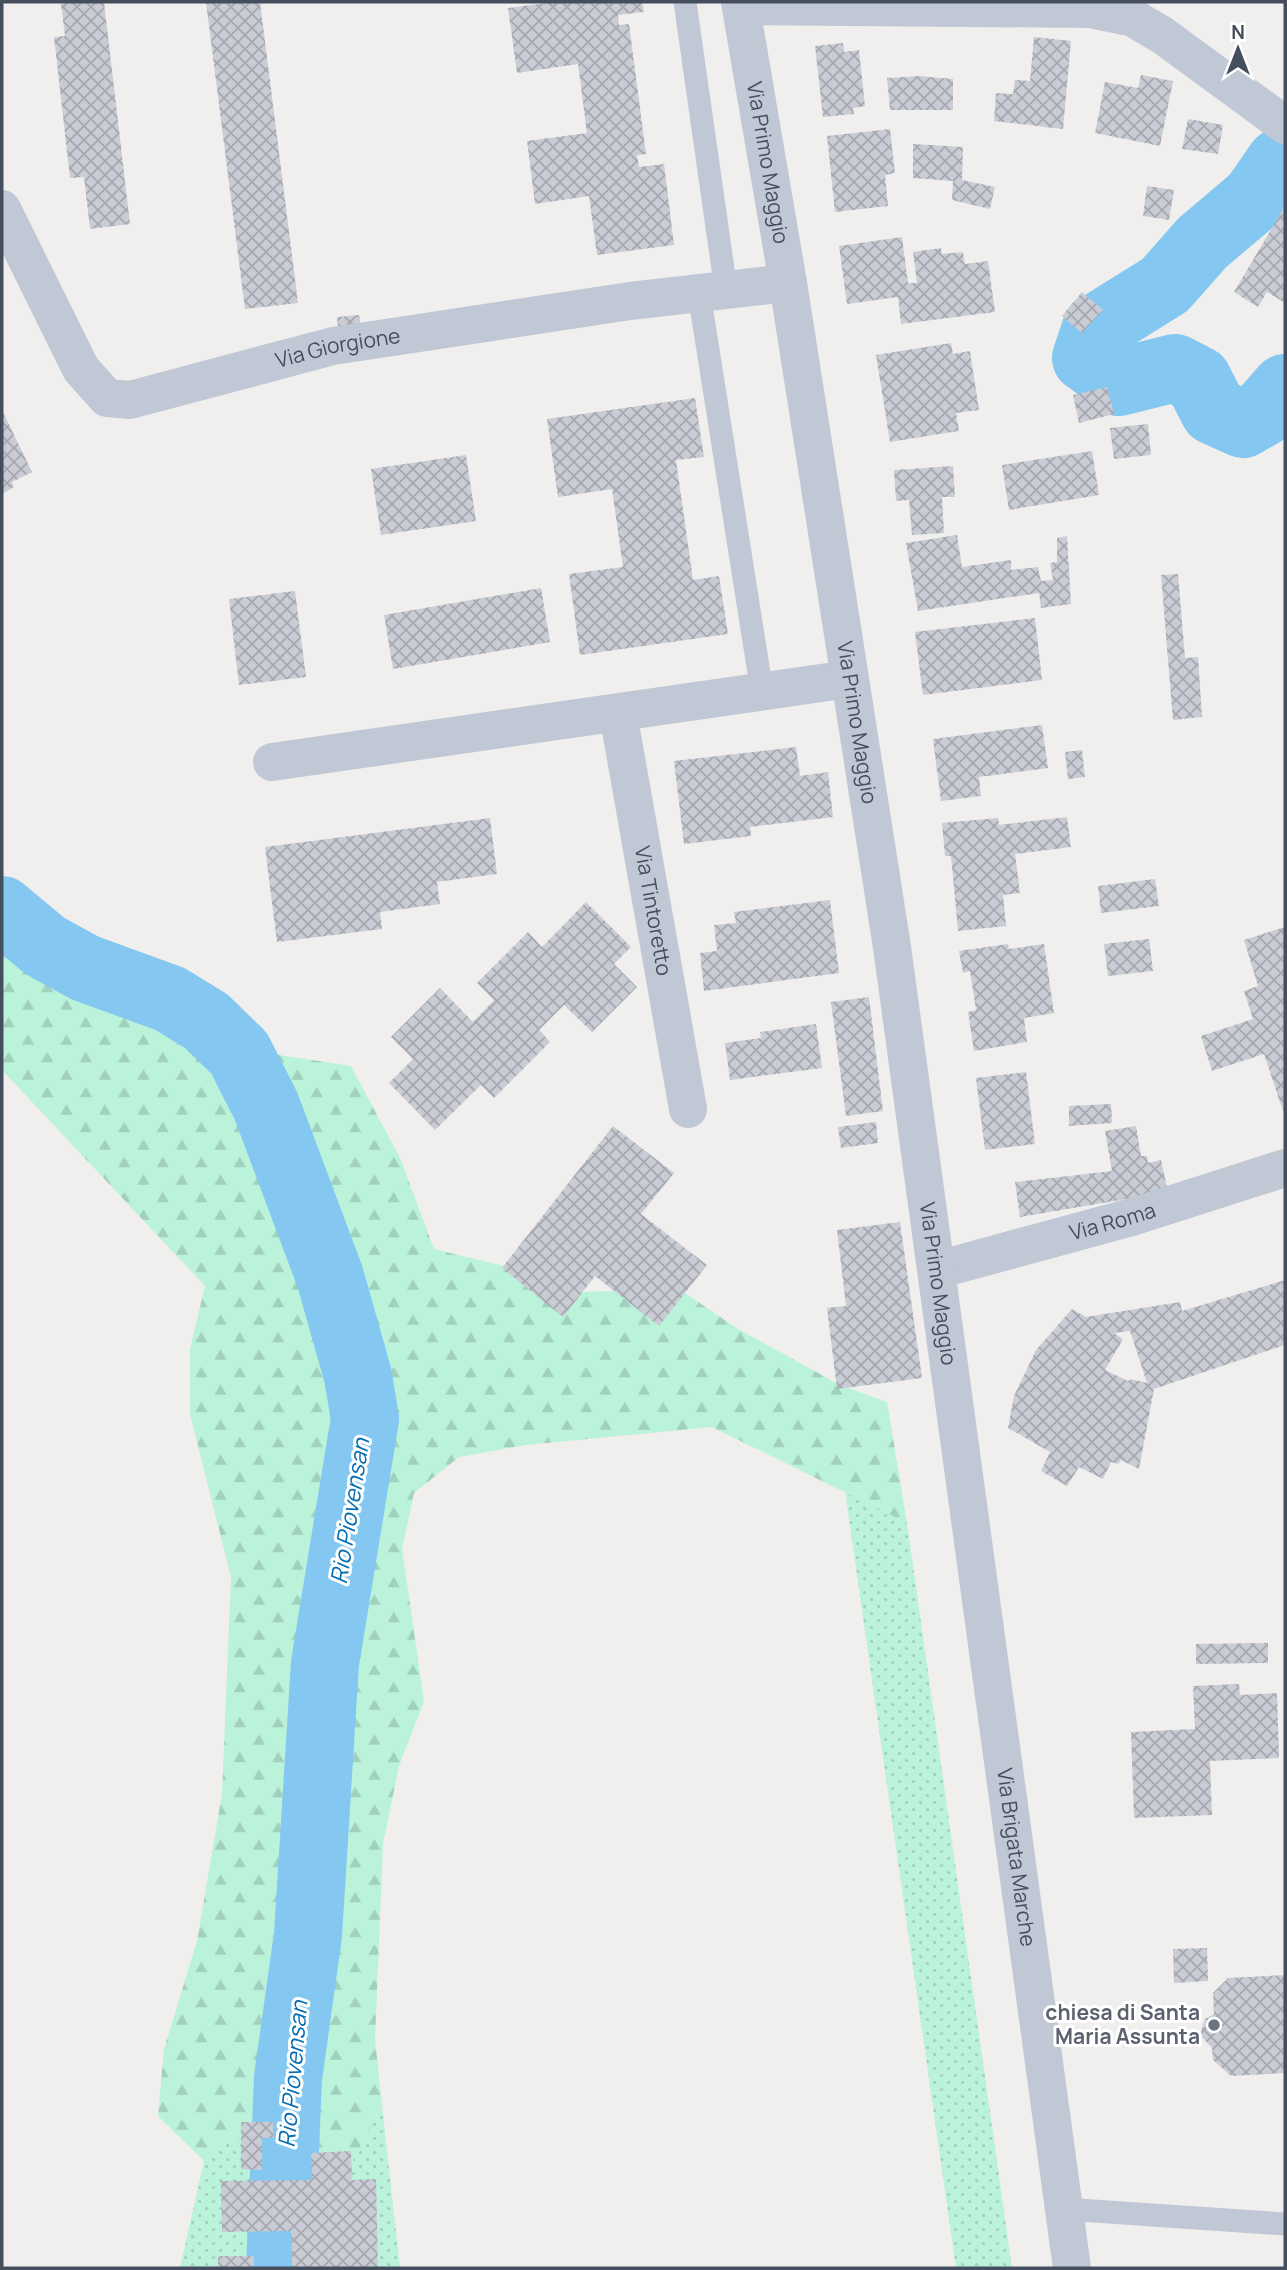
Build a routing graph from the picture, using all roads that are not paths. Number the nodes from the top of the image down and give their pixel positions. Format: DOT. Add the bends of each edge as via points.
graph roads {
  1 [pos="685,2"];
  2 [pos="740,4"];
  3 [pos="1285,125"];
  4 [pos="2,209"];
  5 [pos="788,283"];
  6 [pos="712,292"];
  7 [pos="849,679"];
  8 [pos="762,692"];
  9 [pos="618,713"];
  10 [pos="272,762"];
  11 [pos="688,1109"];
  12 [pos="1285,1168"];
  13 [pos="937,1270"];
  14 [pos="961,1445"];
  15 [pos="1063,2209"];
  16 [pos="1285,2224"];
  17 [pos="1072,2268"];
  1 -- 6 [label="lane"];
  2 -- 3 [label="street" via="1090,9 1133,18"];
  2 -- 5 [label="street, Via Primo Maggio"];
  4 -- 6 [label="street, Via Giorgione" via="81,369 107,398 130,400 332,346"];
  5 -- 6 [label="street, Via Giorgione"];
  5 -- 7 [label="street, Via Primo Maggio"];
  6 -- 8 [label="lane"];
  7 -- 8 [label="street"];
  7 -- 13 [label="street, Via Primo Maggio"];
  8 -- 9 [label="street"];
  9 -- 10 [label="street"];
  9 -- 11 [label="street, Via Tintoretto"];
  12 -- 13 [label="street, Via Roma" via="1132,1217"];
  13 -- 14 [label="street, Via Primo Maggio"];
  14 -- 15 [label="street, Via Brigata Marche"];
  15 -- 16 [label="lane"];
  15 -- 17 [label="street, Via Brigata Marche"];
}
